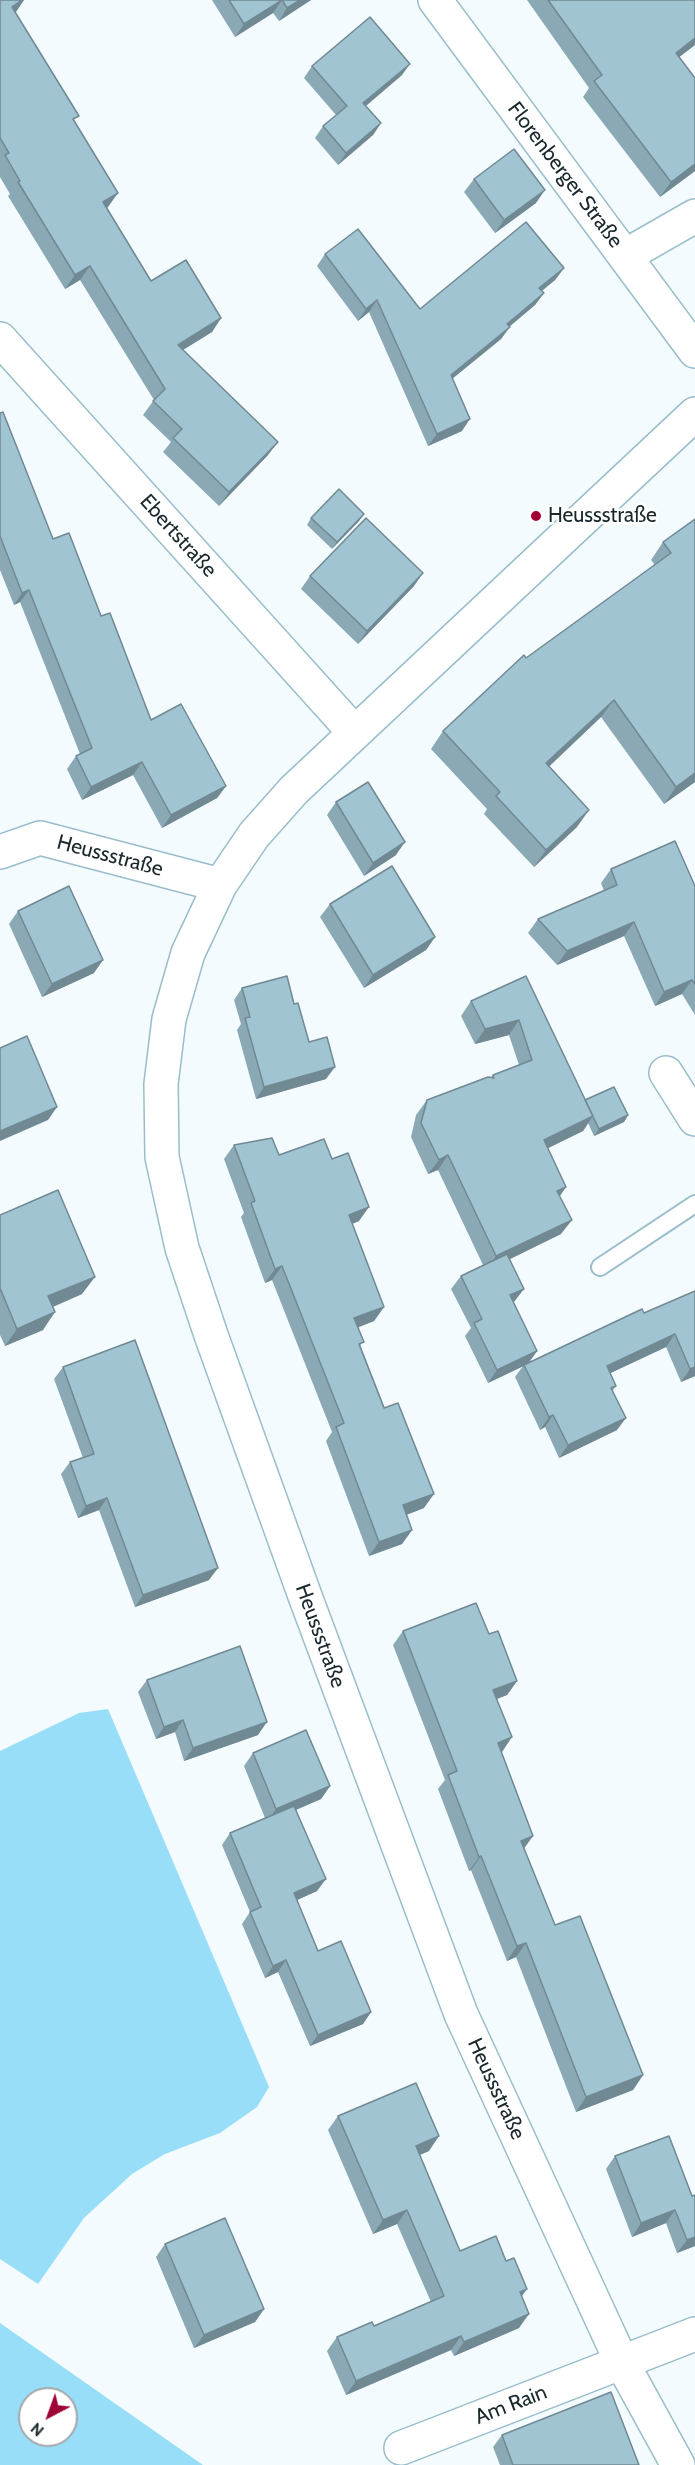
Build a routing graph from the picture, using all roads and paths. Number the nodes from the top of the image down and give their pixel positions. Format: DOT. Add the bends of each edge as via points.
graph roads {
  1 [pos="435,0"];
  2 [pos="695,216"];
  3 [pos="625,256"];
  4 [pos="0,339"];
  5 [pos="695,351"];
  6 [pos="695,414"];
  7 [pos="355,732"];
  8 [pos="0,852"];
  9 [pos="220,885"];
  10 [pos="666,1073"];
  11 [pos="695,1119"];
  12 [pos="695,1204"];
  13 [pos="600,1268"];
  14 [pos="695,2334"];
  15 [pos="622,2362"];
  16 [pos="401,2448"];
  17 [pos="678,2465"];
  1 -- 3 [label="street, Florenberger Straße"];
  2 -- 3 [label="street"];
  3 -- 5 [label="street, Florenberger Straße"];
  4 -- 7 [label="street, Ebertstraße"];
  6 -- 7 [label="street, Heussstraße"];
  7 -- 9 [label="street, Heussstraße" via="254,835"];
  8 -- 9 [label="street, Heussstraße" via="40,838"];
  9 -- 15 [label="street, Heussstraße" via="188,953 169,1019 161,1084 162,1157 182,1248 461,2014"];
  10 -- 11 [label="street"];
  12 -- 13 [label="lane"];
  14 -- 15 [label="street, Am Rain"];
  15 -- 16 [label="street, Am Rain"];
  15 -- 17 [label="street"];
}
